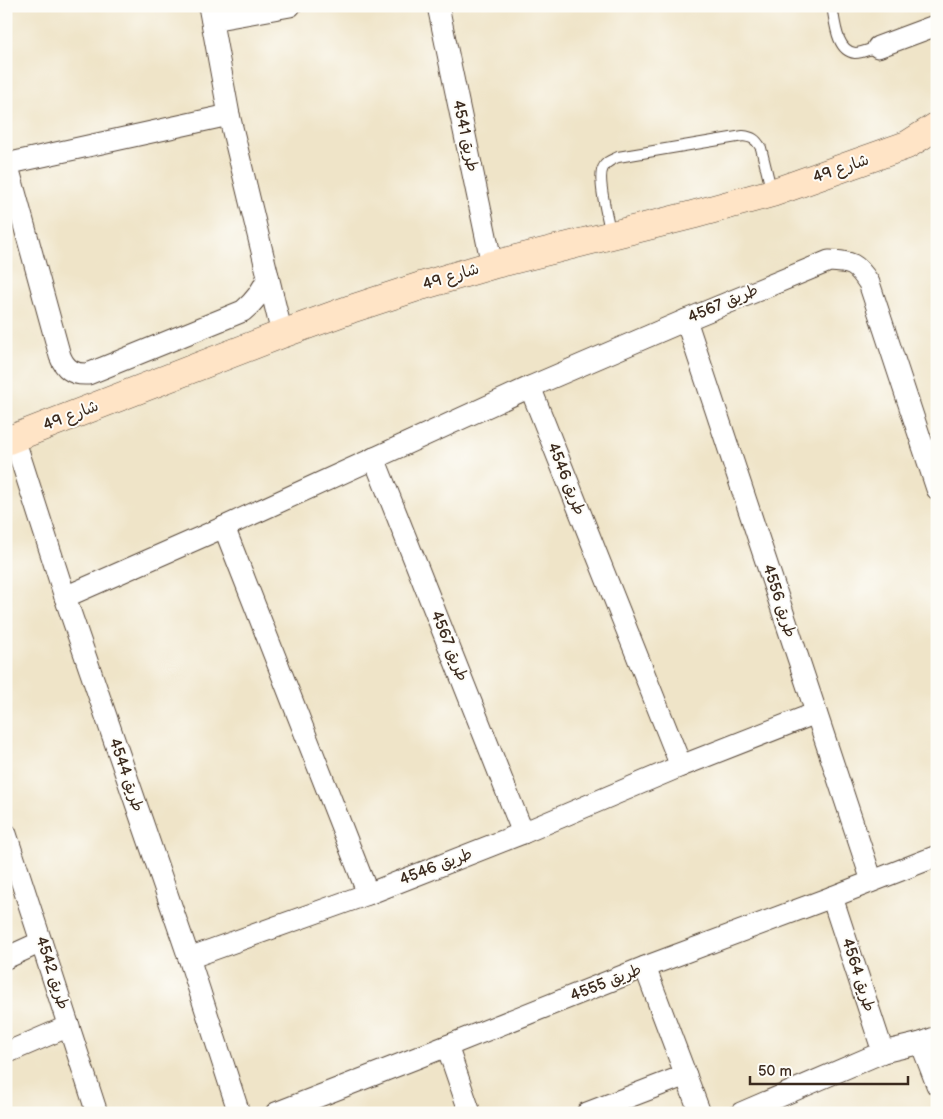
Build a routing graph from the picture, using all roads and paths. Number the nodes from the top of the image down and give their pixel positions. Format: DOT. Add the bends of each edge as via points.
graph roads {
  1 [pos="290,6"];
  2 [pos="438,6"];
  3 [pos="832,6"];
  4 [pos="210,13"];
  5 [pos="937,26"];
  6 [pos="878,47"];
  7 [pos="229,115"];
  8 [pos="937,126"];
  9 [pos="907,145"];
  10 [pos="937,145"];
  11 [pos="7,163"];
  12 [pos="772,193"];
  13 [pos="611,235"];
  14 [pos="492,266"];
  15 [pos="268,276"];
  16 [pos="686,320"];
  17 [pos="282,334"];
  18 [pos="530,387"];
  19 [pos="10,439"];
  20 [pos="374,458"];
  21 [pos="937,489"];
  22 [pos="224,527"];
  23 [pos="65,597"];
  24 [pos="816,713"];
  25 [pos="681,766"];
  26 [pos="523,833"];
  27 [pos="6,834"];
  28 [pos="937,856"];
  29 [pos="12,872"];
  30 [pos="872,882"];
  31 [pos="368,894"];
  32 [pos="832,897"];
  33 [pos="42,942"];
  34 [pos="6,958"];
  35 [pos="188,958"];
  36 [pos="645,967"];
  37 [pos="69,1026"];
  38 [pos="929,1040"];
  39 [pos="447,1046"];
  40 [pos="883,1052"];
  41 [pos="6,1053"];
  42 [pos="686,1075"];
  43 [pos="937,1085"];
  44 [pos="97,1113"];
  45 [pos="239,1113"];
  46 [pos="276,1113"];
  47 [pos="470,1113"];
  48 [pos="587,1113"];
  49 [pos="700,1113"];
  50 [pos="740,1113"];
  1 -- 4 [label="street"];
  2 -- 14 [label="street, طريق 4541"];
  3 -- 6 [label="lane" via="839,38 845,49 856,53"];
  4 -- 7 [label="street"];
  5 -- 6 [label="street"];
  7 -- 11 [label="street"];
  7 -- 15 [label="street"];
  8 -- 9 [label="street, شارع 49"];
  9 -- 10 [label="street, شارع 49"];
  9 -- 12 [label="street, شارع 49"];
  11 -- 15 [label="street" via="60,356 74,372 88,374 243,311 260,294"];
  12 -- 13 [label="street, شارع 49"];
  12 -- 13 [label="lane" via="761,148 751,136 618,157 608,161 600,179"];
  13 -- 14 [label="street, شارع 49"];
  14 -- 17 [label="street, شارع 49" via="421,286"];
  15 -- 17 [label="street"];
  16 -- 18 [label="street, طريق 4567"];
  16 -- 21 [label="street, طريق 4567" via="828,261 847,262 861,270 869,283"];
  16 -- 24 [label="street, طريق 4556"];
  17 -- 19 [label="street, شارع 49"];
  18 -- 20 [label="street, طريق 4567"];
  18 -- 25 [label="street, طريق 4546"];
  19 -- 23 [label="street, طريق 4544"];
  20 -- 22 [label="street, طريق 4567"];
  20 -- 26 [label="street, طريق 4567"];
  22 -- 23 [label="street, طريق 4567"];
  22 -- 31 [label="street"];
  23 -- 35 [label="street, طريق 4544"];
  24 -- 25 [label="street, طريق 4546"];
  24 -- 30 [label="street, طريق 4556"];
  25 -- 26 [label="street, طريق 4546"];
  26 -- 31 [label="street, طريق 4546"];
  27 -- 29 [label="street, طريق 4542"];
  28 -- 30 [label="street, طريق 4555"];
  29 -- 33 [label="street, طريق 4542"];
  30 -- 32 [label="street, طريق 4555"];
  31 -- 35 [label="street, طريق 4546"];
  32 -- 36 [label="street, طريق 4555"];
  32 -- 40 [label="street, طريق 4564"];
  33 -- 34 [label="street"];
  33 -- 37 [label="street, طريق 4542"];
  35 -- 45 [label="street, طريق 4544"];
  36 -- 39 [label="street, طريق 4555"];
  36 -- 42 [label="street"];
  37 -- 41 [label="street"];
  37 -- 44 [label="street, طريق 4542"];
  38 -- 40 [label="street"];
  38 -- 43 [label="street"];
  39 -- 46 [label="street, طريق 4555"];
  39 -- 47 [label="street"];
  40 -- 50 [label="street"];
  42 -- 48 [label="street"];
  42 -- 49 [label="street"];
}
